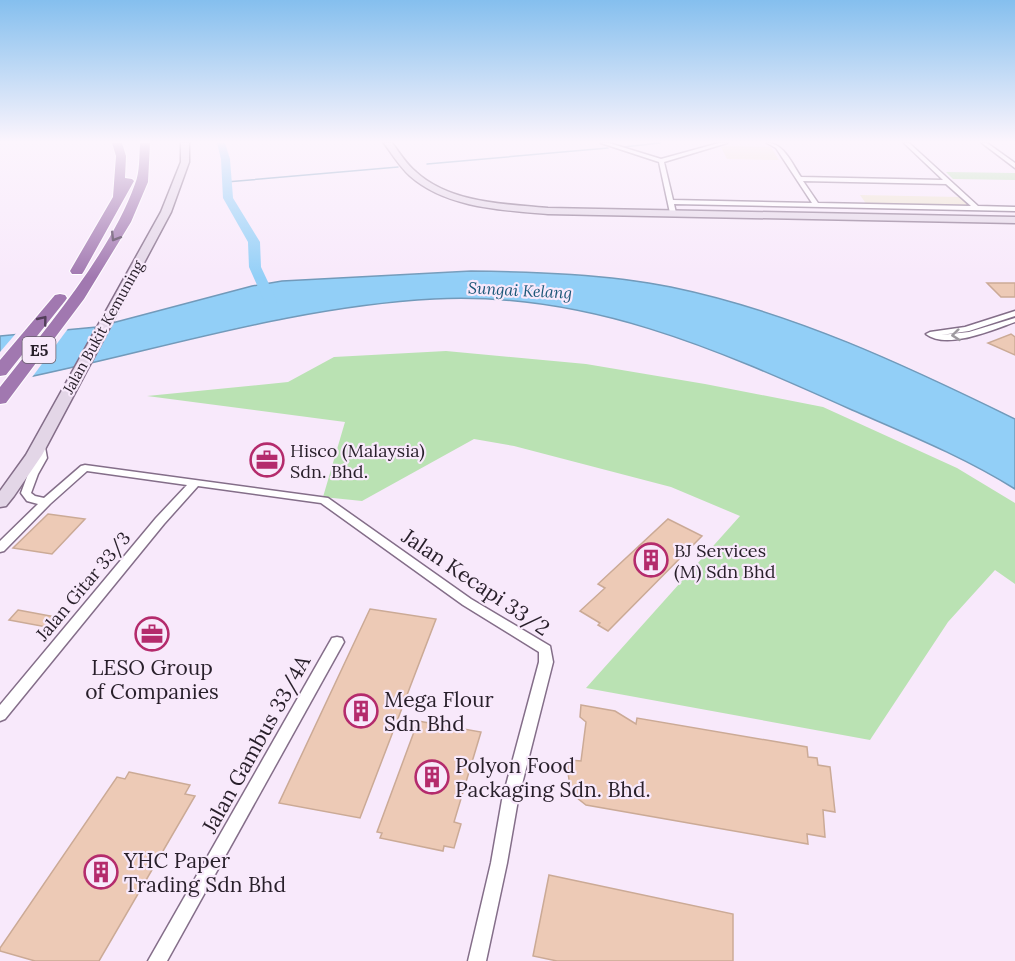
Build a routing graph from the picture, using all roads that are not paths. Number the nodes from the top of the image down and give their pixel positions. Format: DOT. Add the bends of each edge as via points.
graph roads {
  1 [pos="119,188"];
  2 [pos="125,188"];
  3 [pos="140,188"];
  4 [pos="175,188"];
  5 [pos="435,188"];
  6 [pos="450,188"];
  7 [pos="667,188"];
  8 [pos="806,188"];
  9 [pos="954,188"];
  10 [pos="118,202"];
  11 [pos="817,206"];
  12 [pos="672,208"];
  13 [pos="977,209"];
  14 [pos="1015,209"];
  15 [pos="1015,218"];
  16 [pos="1012,317"];
  17 [pos="0,372"];
  18 [pos="0,399"];
  19 [pos="40,447"];
  20 [pos="196,482"];
  21 [pos="0,502"];
  22 [pos="46,502"];
  23 [pos="0,548"];
  24 [pos="337,642"];
  25 [pos="0,715"];
  26 [pos="158,961"];
  27 [pos="477,961"];
  1 -- 10 [label="highway"];
  2 -- 10 [label="highway, E5"];
  3 -- 18 [label="highway, E5, one-way" via="125,222 76,299"];
  4 -- 19 [label="street, Jalan Bukit Kemuning" via="166,212"];
  5 -- 12 [label="street" via="459,197 548,211"];
  6 -- 12 [label="street" via="488,200 549,207"];
  7 -- 12 [label="street"];
  8 -- 11 [label="street"];
  9 -- 13 [label="street"];
  17 -- 10 [label="highway, E5, one-way" via="58,301"];
  11 -- 12 [label="street"];
  11 -- 13 [label="street"];
  12 -- 15 [label="street"];
  13 -- 14 [label="street"];
  16 -- 16 [label="street, one-way" via="971,334 930,335 937,331 966,329"];
  19 -- 21 [label="street, Jalan Bukit Kemuning"];
  19 -- 22 [label="street" via="42,458 26,493 31,499"];
  20 -- 22 [label="street, Jalan Kecapi 33/2" via="85,468"];
  20 -- 25 [label="street, Jalan Gitar 33/3"];
  20 -- 27 [label="street, Jalan Kecapi 33/2" via="324,500 467,602 545,650 546,662 510,800"];
  22 -- 23 [label="street"];
  24 -- 26 [label="street, Jalan Gambus 33/4A"];
}
